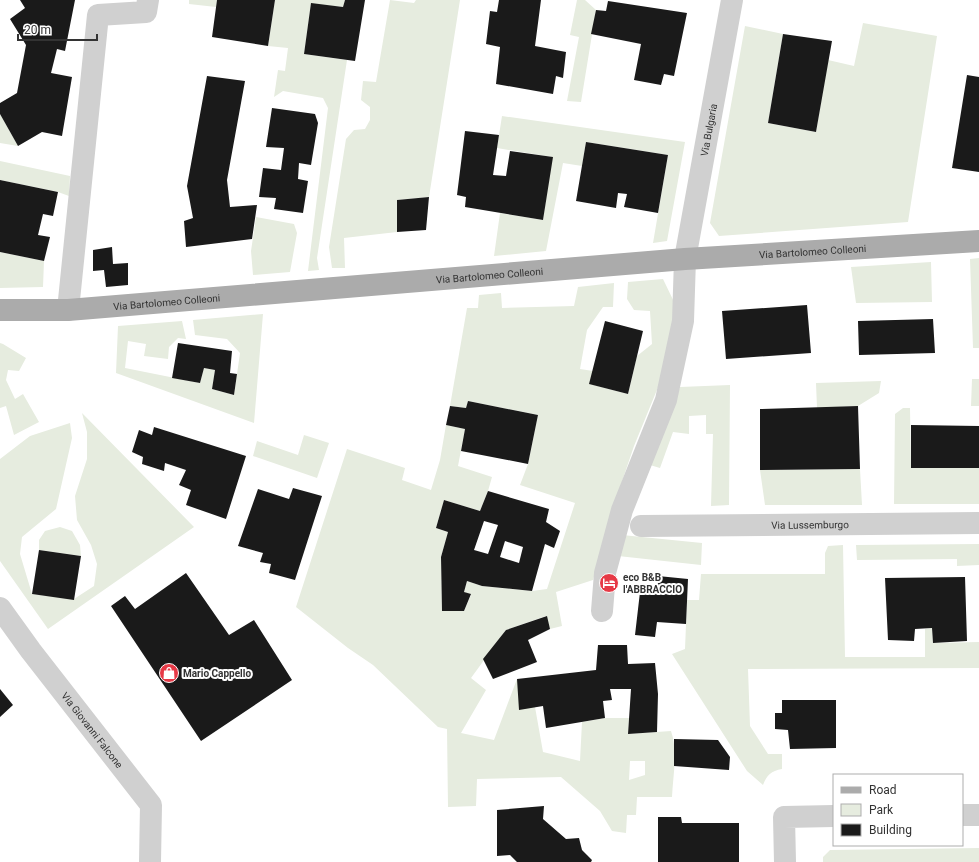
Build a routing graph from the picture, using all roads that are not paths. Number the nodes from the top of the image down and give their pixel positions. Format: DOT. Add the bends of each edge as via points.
graph roads {
  1 [pos="148,0"];
  2 [pos="732,0"];
  3 [pos="979,241"];
  4 [pos="685,259"];
  5 [pos="0,310"];
  6 [pos="68,310"];
  7 [pos="979,523"];
  8 [pos="641,526"];
  9 [pos="0,608"];
  10 [pos="602,611"];
  11 [pos="963,815"];
  12 [pos="979,815"];
  13 [pos="833,816"];
  14 [pos="150,862"];
  15 [pos="785,862"];
  1 -- 6 [label="street" via="146,12 98,15"];
  2 -- 4 [label="street, Via Bulgaria"];
  3 -- 4 [label="main road, Via Bartolomeo Colleoni"];
  4 -- 6 [label="main road, Via Bartolomeo Colleoni"];
  4 -- 10 [label="street, Via Bulgaria" via="683,321 666,400 622,510 605,573"];
  5 -- 6 [label="main road, Via Bartolomeo Colleoni"];
  7 -- 8 [label="street, Via Lussemburgo"];
  9 -- 14 [label="street, Via Giovanni Falcone" via="151,805"];
  11 -- 12 [label="street"];
  13 -- 15 [label="street" via="784,817"];
}
